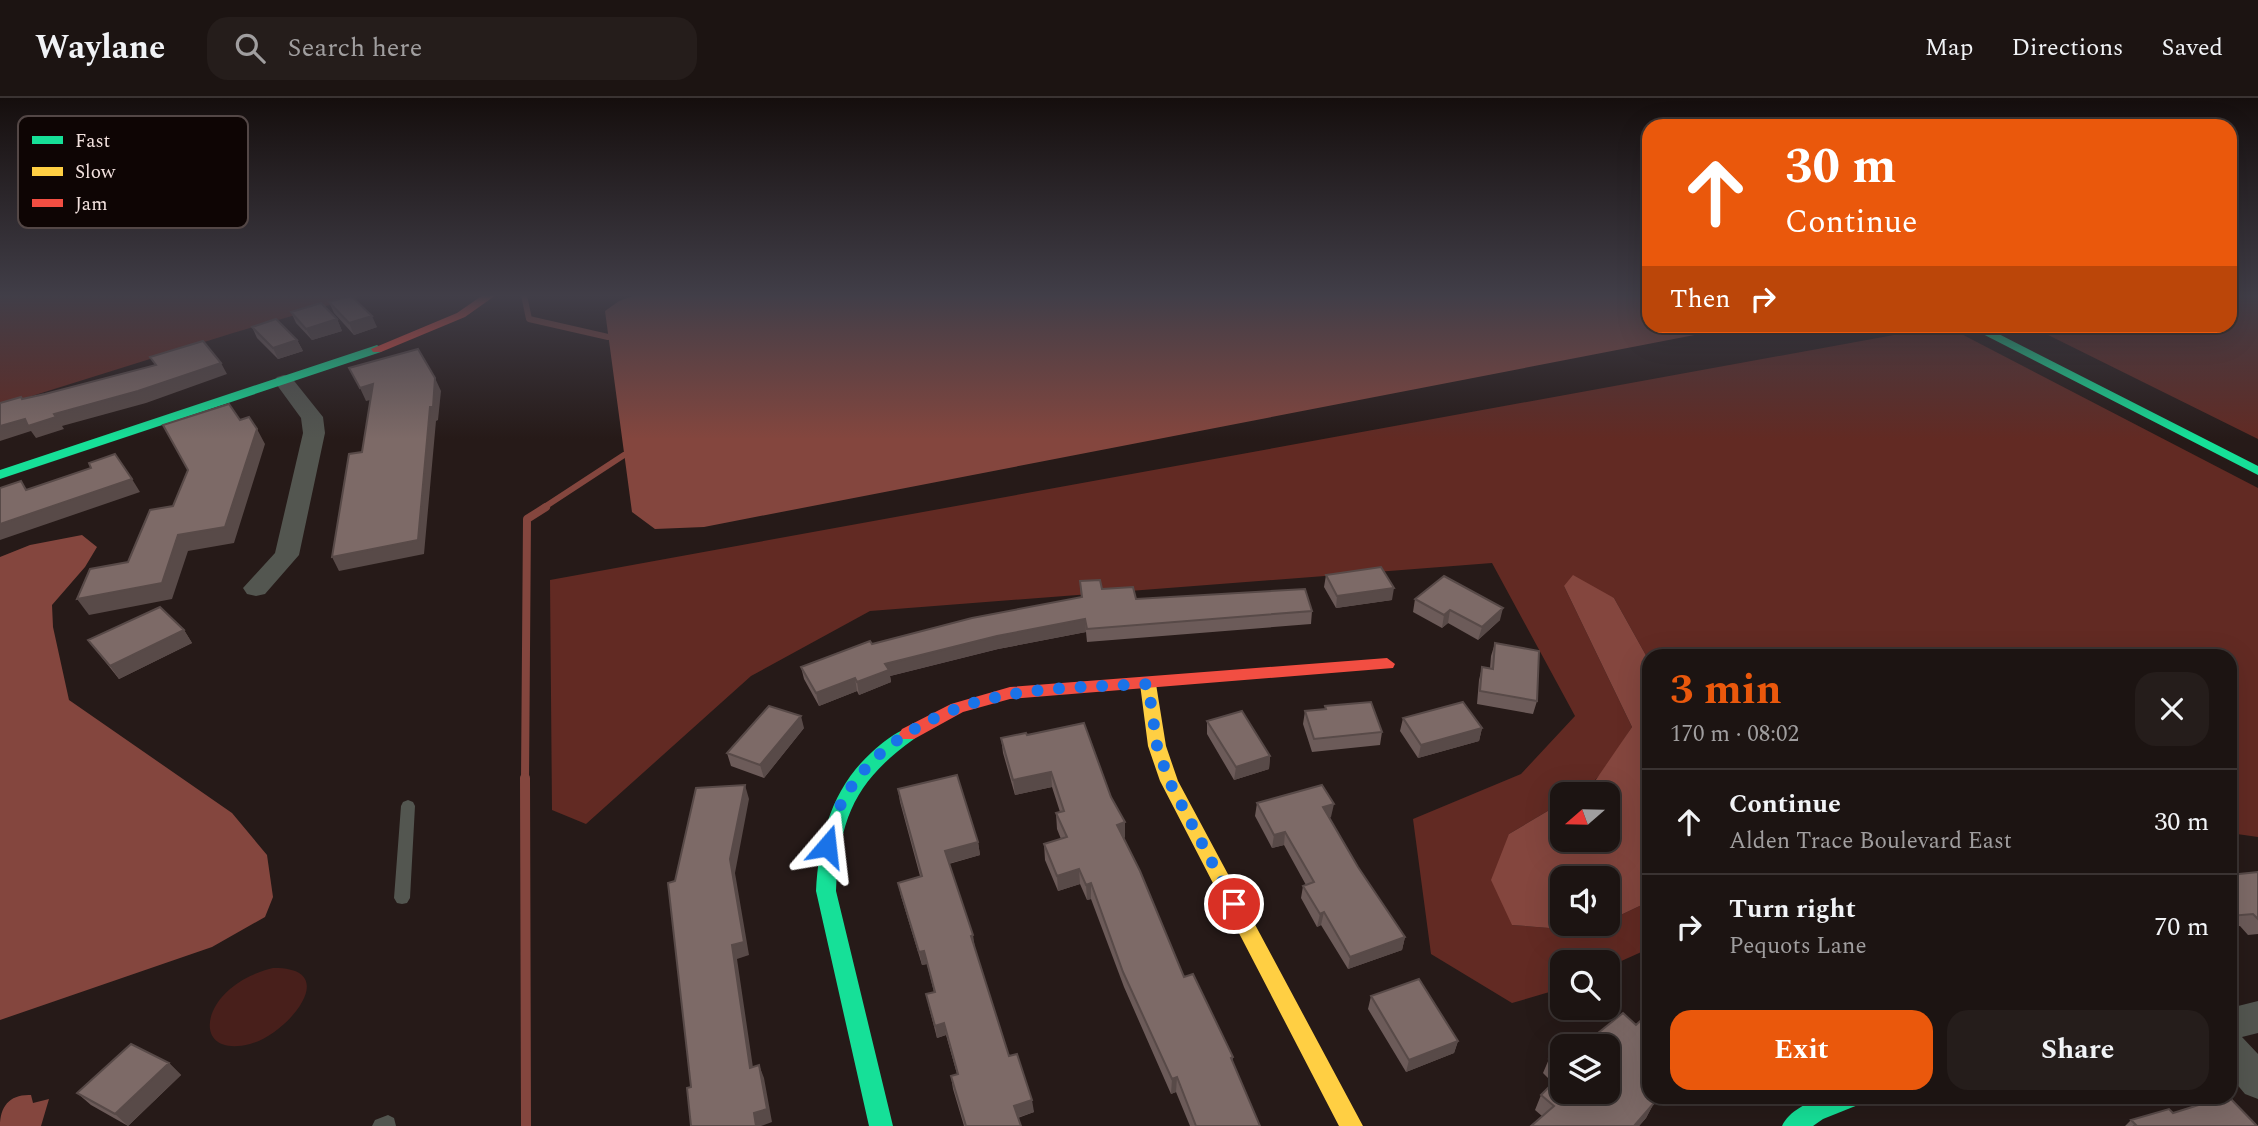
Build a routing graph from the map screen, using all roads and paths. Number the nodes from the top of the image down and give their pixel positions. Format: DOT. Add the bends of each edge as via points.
graph roads {
  1 [pos="393,343"];
  2 [pos="2008,343"];
  3 [pos="284,381"];
  4 [pos="2258,471"];
  5 [pos="0,475"];
  6 [pos="256,588"];
  7 [pos="1387,664"];
  8 [pos="1148,684"];
  9 [pos="408,806"];
  10 [pos="402,898"];
  11 [pos="2258,1017"];
  12 [pos="2237,1022"];
  13 [pos="2237,1058"];
  14 [pos="2258,1081"];
  15 [pos="1832,1104"];
  16 [pos="881,1126"];
  17 [pos="1351,1126"];
  18 [pos="1794,1126"];
  1 -- 3 [label="street"];
  2 -- 4 [label="street"];
  3 -- 5 [label="street"];
  3 -- 6 [label="street" via="312,417 314,433 287,555"];
  7 -- 8 [label="street"];
  8 -- 16 [label="street" via="993,697 913,727 859,774 830,828 824,865 826,891"];
  8 -- 17 [label="street" via="1157,746 1169,781"];
  9 -- 10 [label="lane"];
  11 -- 12 [label="street"];
  13 -- 14 [label="street"];
  15 -- 18 [label="street"];
}
